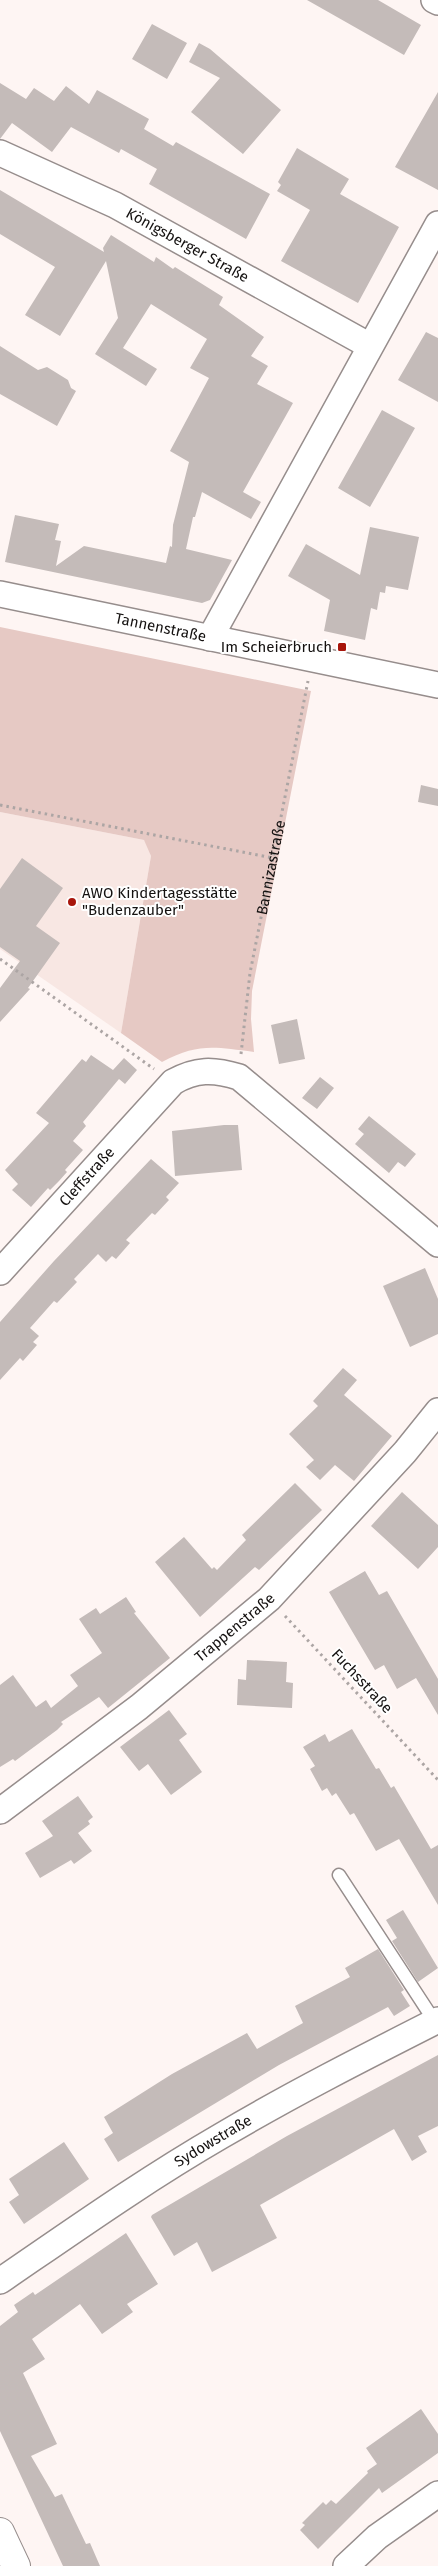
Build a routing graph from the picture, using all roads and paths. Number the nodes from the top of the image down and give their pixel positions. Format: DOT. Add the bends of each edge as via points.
graph roads {
  1 [pos="434,0"];
  2 [pos="438,2"];
  3 [pos="0,153"];
  4 [pos="438,224"];
  5 [pos="370,346"];
  6 [pos="0,594"];
  7 [pos="210,638"];
  8 [pos="312,659"];
  9 [pos="438,685"];
  10 [pos="0,805"];
  11 [pos="273,858"];
  12 [pos="0,959"];
  13 [pos="239,1077"];
  14 [pos="173,1082"];
  15 [pos="438,1244"];
  16 [pos="0,1272"];
  17 [pos="438,1411"];
  18 [pos="269,1598"];
  19 [pos="438,1780"];
  20 [pos="0,1811"];
  21 [pos="339,1875"];
  22 [pos="437,2021"];
  23 [pos="0,2281"];
  24 [pos="438,2494"];
  25 [pos="0,2532"];
  26 [pos="16,2566"];
  27 [pos="346,2566"];
  1 -- 2 [label="street"];
  3 -- 5 [label="street, Königsberger Straße" via="115,205"];
  4 -- 5 [label="street"];
  5 -- 7 [label="street"];
  6 -- 7 [label="street, Tannenstraße"];
  7 -- 8 [label="street, Tannenstraße"];
  8 -- 9 [label="street, Tannenstraße"];
  8 -- 11 [label="path, Bannizastraße"];
  10 -- 11 [label="path"];
  11 -- 13 [label="path, Bannizastraße" via="250,973"];
  12 -- 14 [label="path"];
  13 -- 14 [label="street" via="223,1072 197,1071"];
  13 -- 15 [label="street"];
  14 -- 16 [label="street, Cleffstraße"];
  17 -- 18 [label="street, Trappenstraße" via="405,1452"];
  18 -- 19 [label="path, Fuchsstraße"];
  18 -- 20 [label="street, Trappenstraße" via="139,1707"];
  21 -- 22 [label="lane"];
  22 -- 23 [label="street, Sydowstraße" via="221,2136 120,2198"];
  24 -- 27 [label="street" via="377,2537"];
  25 -- 26 [label="street"];
}
